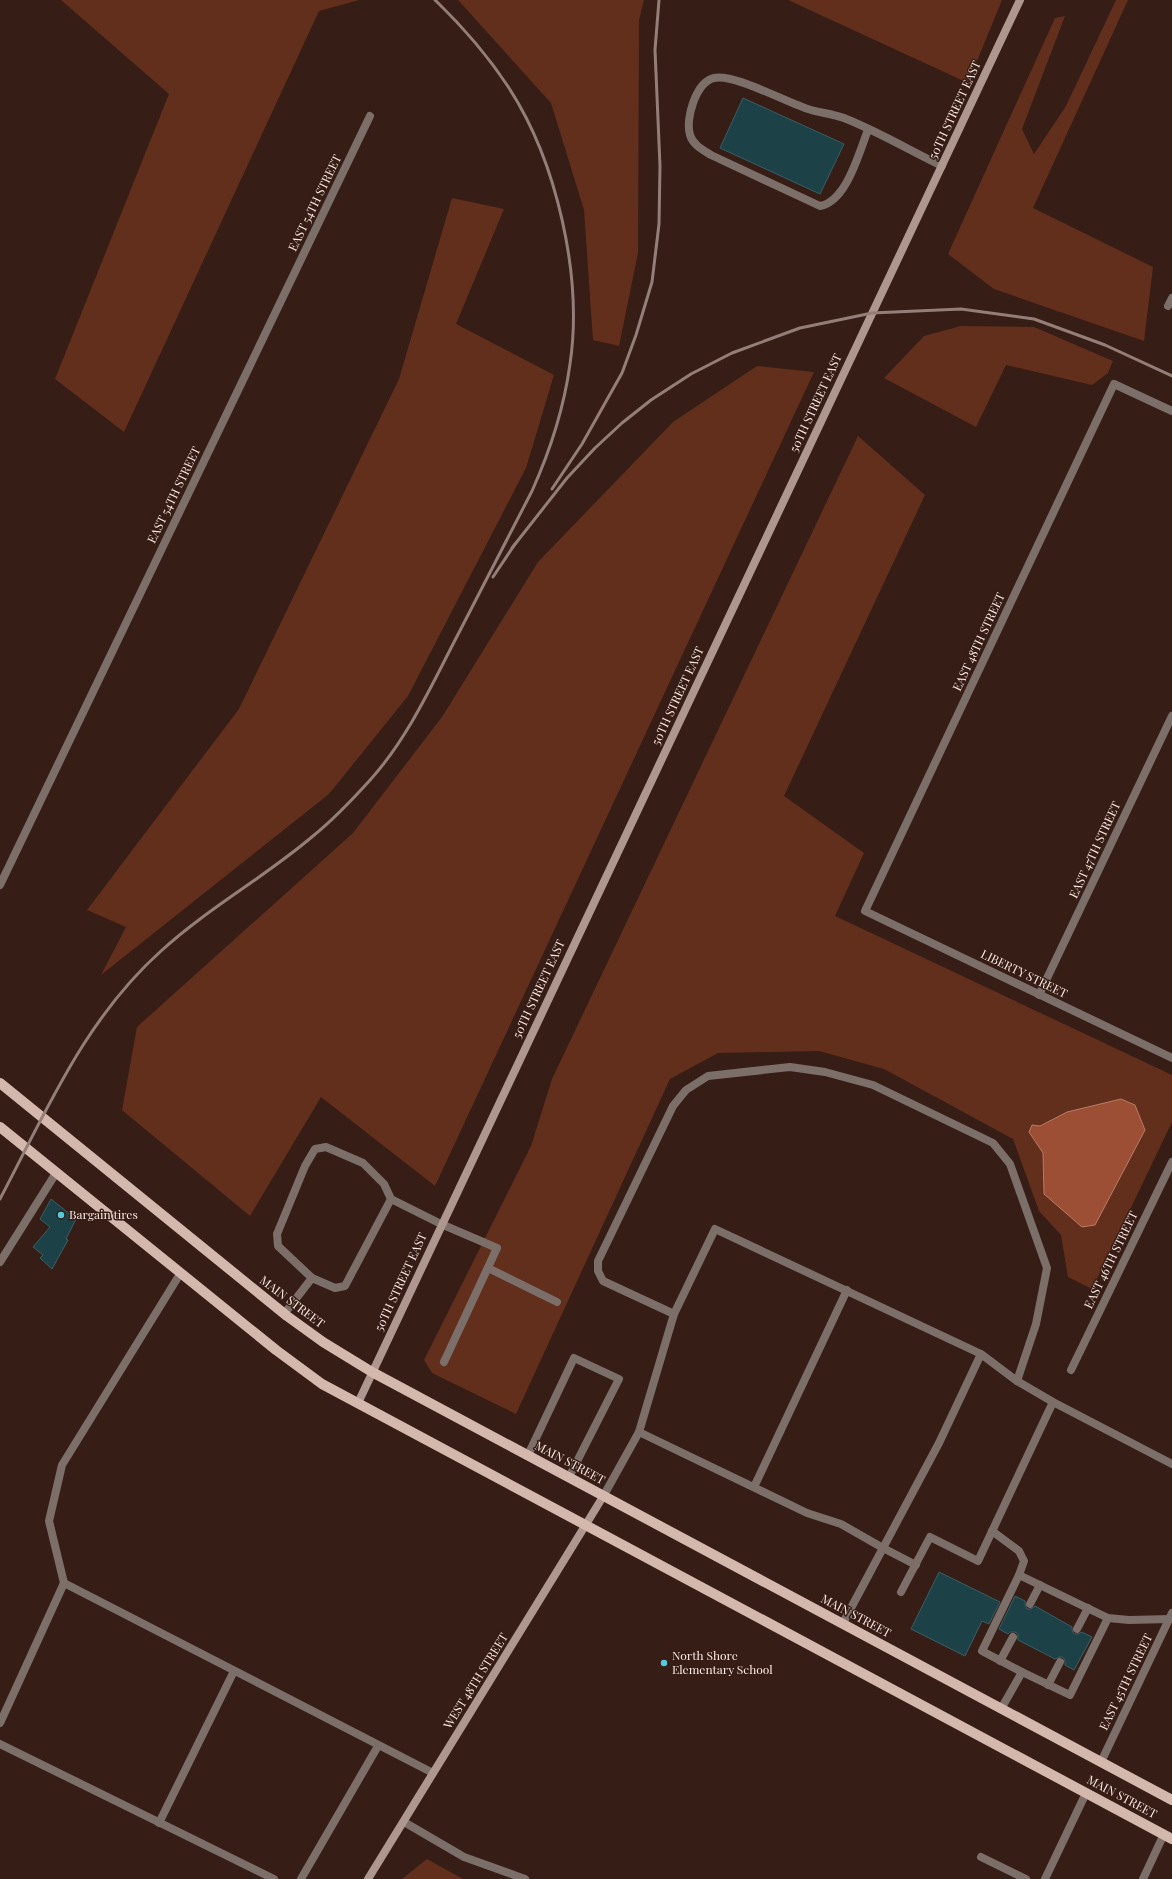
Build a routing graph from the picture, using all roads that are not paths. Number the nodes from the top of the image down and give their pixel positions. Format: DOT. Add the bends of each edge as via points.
graph roads {
  1 [pos="1020,0"];
  2 [pos="370,116"];
  3 [pos="868,130"];
  4 [pos="942,166"];
  5 [pos="1172,411"];
  6 [pos="1172,716"];
  7 [pos="0,885"];
  8 [pos="865,911"];
  9 [pos="1039,995"];
  10 [pos="1172,1058"];
  11 [pos="0,1083"];
  12 [pos="0,1128"];
  13 [pos="1172,1162"];
  14 [pos="56,1173"];
  15 [pos="391,1199"];
  16 [pos="441,1224"];
  17 [pos="0,1262"];
  18 [pos="488,1268"];
  19 [pos="180,1274"];
  20 [pos="312,1278"];
  21 [pos="847,1290"];
  22 [pos="557,1302"];
  23 [pos="284,1314"];
  24 [pos="674,1314"];
  25 [pos="981,1354"];
  26 [pos="444,1362"];
  27 [pos="1071,1370"];
  28 [pos="372,1372"];
  29 [pos="1017,1381"];
  30 [pos="1053,1402"];
  31 [pos="358,1403"];
  32 [pos="640,1432"];
  33 [pos="528,1455"];
  34 [pos="1172,1464"];
  35 [pos="569,1477"];
  36 [pos="754,1487"];
  37 [pos="604,1496"];
  38 [pos="586,1525"];
  39 [pos="992,1531"];
  40 [pos="882,1548"];
  41 [pos="916,1565"];
  42 [pos="1019,1575"];
  43 [pos="64,1583"];
  44 [pos="1040,1585"];
  45 [pos="901,1592"];
  46 [pos="1030,1604"];
  47 [pos="1088,1608"];
  48 [pos="1171,1616"];
  49 [pos="1108,1618"];
  50 [pos="843,1623"];
  51 [pos="1077,1629"];
  52 [pos="1013,1637"];
  53 [pos="1000,1661"];
  54 [pos="1060,1662"];
  55 [pos="234,1671"];
  56 [pos="1022,1672"];
  57 [pos="1048,1685"];
  58 [pos="1001,1709"];
  59 [pos="0,1723"];
  60 [pos="0,1744"];
  61 [pos="378,1746"];
  62 [pos="1101,1762"];
  63 [pos="433,1773"];
  64 [pos="1086,1793"];
  65 [pos="1172,1800"];
  66 [pos="404,1822"];
  67 [pos="159,1823"];
  68 [pos="1168,1836"];
  69 [pos="982,1858"];
  70 [pos="274,1879"];
  71 [pos="301,1879"];
  72 [pos="368,1879"];
  73 [pos="525,1879"];
  74 [pos="1026,1879"];
  75 [pos="1045,1879"];
  76 [pos="1143,1879"];
  1 -- 4 [label="street, 50TH STREET EAST"];
  2 -- 7 [label="street, EAST 54TH STREET"];
  3 -- 3 [label="street" via="843,118 811,110 729,78 715,77 701,88 692,104 688,123 690,136 697,146 711,155 820,206 833,200 843,190"];
  3 -- 4 [label="street"];
  4 -- 16 [label="street, 50TH STREET EAST"];
  5 -- 8 [label="street, EAST 48TH STREET" via="1114,384"];
  6 -- 9 [label="street, EAST 47TH STREET"];
  8 -- 9 [label="street, LIBERTY STREET"];
  9 -- 10 [label="street, LIBERTY STREET"];
  11 -- 23 [label="main road, MAIN STREET"];
  12 -- 14 [label="main road, MAIN STREET"];
  13 -- 27 [label="street, EAST 46TH STREET"];
  14 -- 17 [label="street"];
  14 -- 19 [label="main road, MAIN STREET"];
  15 -- 16 [label="street"];
  15 -- 20 [label="street" via="345,1286 335,1288"];
  15 -- 20 [label="street" via="384,1184 363,1163 326,1147 315,1149 305,1166 277,1234 278,1246"];
  16 -- 18 [label="street" via="497,1248"];
  16 -- 28 [label="street, 50TH STREET EAST"];
  18 -- 22 [label="street"];
  18 -- 26 [label="street"];
  19 -- 31 [label="main road, MAIN STREET" via="322,1384"];
  19 -- 43 [label="street" via="62,1465 49,1521"];
  20 -- 23 [label="street"];
  21 -- 24 [label="street" via="716,1228"];
  21 -- 25 [label="street"];
  21 -- 36 [label="street"];
  23 -- 28 [label="main road, MAIN STREET"];
  24 -- 29 [label="street" via="603,1280 598,1271 598,1261 673,1106 686,1090 708,1076 790,1067 825,1072 873,1085 993,1143 1010,1164 1047,1268 1036,1324"];
  24 -- 32 [label="street"];
  25 -- 29 [label="street"];
  25 -- 40 [label="street" via="939,1443"];
  28 -- 31 [label="street, 50TH STREET EAST"];
  28 -- 33 [label="main road, MAIN STREET"];
  29 -- 30 [label="street"];
  30 -- 34 [label="street"];
  30 -- 39 [label="street"];
  31 -- 38 [label="main road, MAIN STREET"];
  32 -- 36 [label="street"];
  32 -- 37 [label="street"];
  33 -- 35 [label="main road, MAIN STREET"];
  33 -- 35 [label="street" via="574,1358 619,1379"];
  35 -- 37 [label="main road, MAIN STREET"];
  36 -- 40 [label="street" via="807,1513 841,1524"];
  37 -- 38 [label="street, WEST 48TH STREET"];
  37 -- 50 [label="main road, MAIN STREET"];
  38 -- 63 [label="street, WEST 48TH STREET"];
  38 -- 64 [label="main road, MAIN STREET"];
  39 -- 41 [label="street" via="978,1561 930,1538"];
  39 -- 42 [label="street" via="1019,1551 1024,1561"];
  40 -- 41 [label="street"];
  40 -- 50 [label="street"];
  41 -- 45 [label="street"];
  42 -- 44 [label="street"];
  42 -- 53 [label="street" via="982,1651"];
  43 -- 55 [label="street"];
  43 -- 59 [label="street"];
  44 -- 46 [label="street"];
  44 -- 47 [label="street"];
  47 -- 49 [label="street"];
  47 -- 51 [label="street"];
  48 -- 49 [label="street" via="1128,1620"];
  48 -- 62 [label="street, EAST 45TH STREET"];
  49 -- 57 [label="street" via="1070,1695"];
  50 -- 58 [label="main road, MAIN STREET"];
  52 -- 53 [label="street"];
  53 -- 56 [label="street"];
  54 -- 57 [label="street"];
  55 -- 61 [label="street"];
  55 -- 67 [label="street"];
  56 -- 57 [label="street"];
  56 -- 58 [label="street"];
  58 -- 62 [label="main road, MAIN STREET"];
  60 -- 67 [label="street"];
  61 -- 63 [label="street"];
  61 -- 71 [label="street"];
  62 -- 65 [label="main road, MAIN STREET"];
  63 -- 66 [label="street, WEST 48TH STREET"];
  64 -- 68 [label="main road, MAIN STREET"];
  64 -- 75 [label="street"];
  66 -- 72 [label="street, WEST 48TH STREET"];
  66 -- 73 [label="street" via="464,1857"];
  67 -- 70 [label="street"];
  68 -- 76 [label="street"];
  69 -- 74 [label="street"];
}
